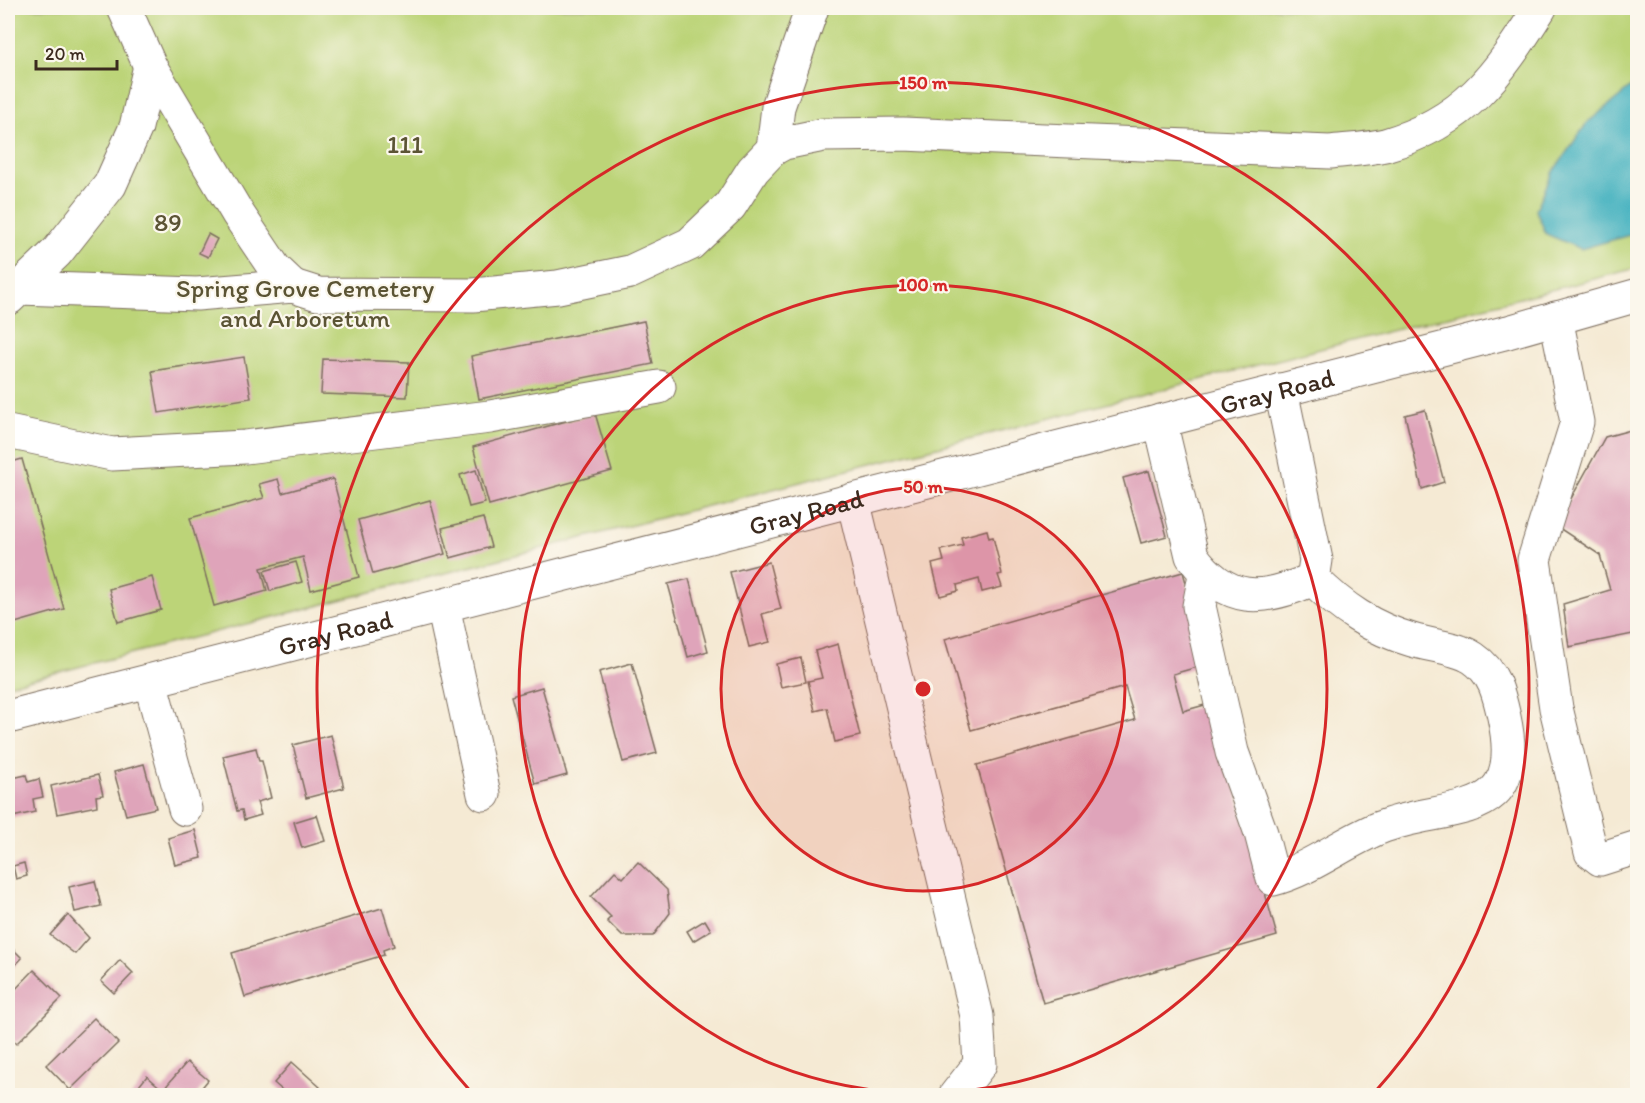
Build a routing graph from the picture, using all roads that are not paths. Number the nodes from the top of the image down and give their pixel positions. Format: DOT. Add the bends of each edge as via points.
graph roads {
  1 [pos="124,8"];
  2 [pos="812,8"];
  3 [pos="1540,8"];
  4 [pos="150,66"];
  5 [pos="773,149"];
  6 [pos="293,286"];
  7 [pos="11,294"];
  8 [pos="1638,295"];
  9 [pos="1556,318"];
  10 [pos="659,387"];
  11 [pos="1281,390"];
  12 [pos="1160,421"];
  13 [pos="8,432"];
  14 [pos="852,500"];
  15 [pos="1205,575"];
  16 [pos="1313,579"];
  17 [pos="442,606"];
  18 [pos="150,681"];
  19 [pos="8,717"];
  20 [pos="484,794"];
  21 [pos="185,809"];
  22 [pos="1638,847"];
  23 [pos="955,1095"];
  1 -- 4 [label="street"];
  2 -- 5 [label="street" via="778,107"];
  3 -- 5 [label="street" via="1490,81 1455,113 1423,132 1383,145 1330,152 903,134 835,135 784,143"];
  4 -- 6 [label="street" via="238,214 275,269"];
  4 -- 7 [label="street" via="136,127 110,185 57,252"];
  5 -- 6 [label="street" via="753,170 730,206 690,244 630,272 558,287 473,295 318,294"];
  6 -- 7 [label="street" via="197,294"];
  8 -- 9 [label="street, Gray Road"];
  9 -- 11 [label="street, Gray Road"];
  9 -- 22 [label="street" via="1577,422 1534,560 1556,708 1591,852 1600,859"];
  10 -- 13 [label="street" via="490,417 245,447 112,454"];
  11 -- 12 [label="street, Gray Road"];
  11 -- 16 [label="street" via="1316,560"];
  12 -- 14 [label="street, Gray Road"];
  12 -- 15 [label="street" via="1192,556"];
  14 -- 17 [label="street, Gray Road"];
  14 -- 23 [label="street" via="977,1016 980,1064"];
  15 -- 16 [label="street" via="1230,591 1260,597"];
  15 -- 16 [label="street" via="1199,606 1232,752 1261,832 1273,879 1296,873 1380,827 1487,799 1507,767 1509,739 1499,694 1481,664 1471,657 1360,620"];
  17 -- 18 [label="street, Gray Road"];
  17 -- 20 [label="street"];
  18 -- 19 [label="street, Gray Road"];
  18 -- 21 [label="street"];
}
